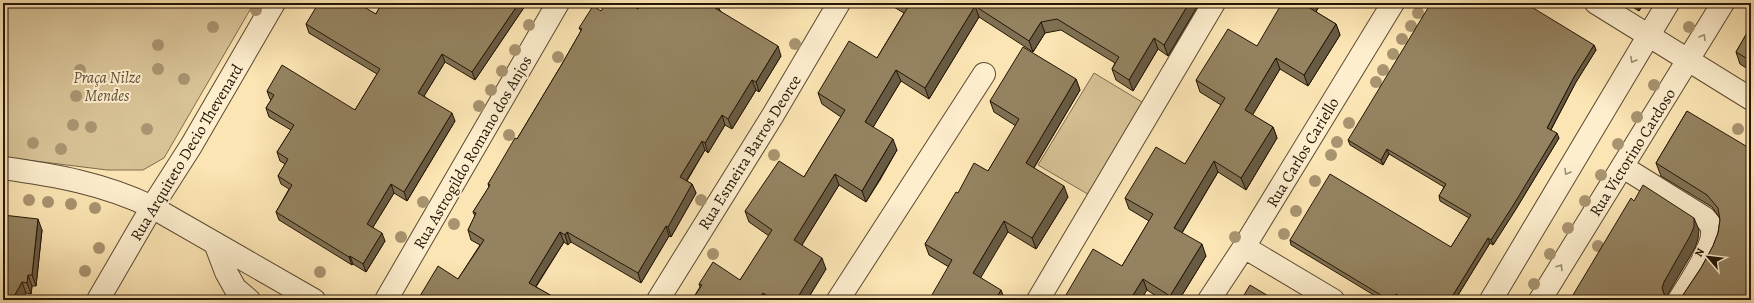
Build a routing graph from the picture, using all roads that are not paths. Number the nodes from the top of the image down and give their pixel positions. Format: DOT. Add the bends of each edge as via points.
graph roads {
  1 [pos="274,3"];
  2 [pos="558,3"];
  3 [pos="839,3"];
  4 [pos="1214,3"];
  5 [pos="1393,3"];
  6 [pos="1596,3"];
  7 [pos="1668,3"];
  8 [pos="1723,3"];
  9 [pos="1648,35"];
  10 [pos="1689,61"];
  11 [pos="984,74"];
  12 [pos="1751,100"];
  13 [pos="1623,167"];
  14 [pos="3,168"];
  15 [pos="152,207"];
  16 [pos="215,243"];
  17 [pos="1244,247"];
  18 [pos="98,300"];
  19 [pos="249,300"];
  20 [pos="314,300"];
  21 [pos="386,300"];
  22 [pos="658,300"];
  23 [pos="838,300"];
  24 [pos="1038,300"];
  25 [pos="1209,300"];
  26 [pos="1333,300"];
  27 [pos="1492,300"];
  28 [pos="1540,300"];
  29 [pos="1678,300"];
  1 -- 15 [label="street, Rua Arquiteto Decio Thevenard" via="191,146"];
  2 -- 21 [label="street, Rua Astrogildo Romano dos Anjos"];
  3 -- 22 [label="street, Rua Esmeira Barros Deorce"];
  4 -- 24 [label="street"];
  5 -- 17 [label="street, Rua Carlos Cariello"];
  6 -- 9 [label="street"];
  7 -- 9 [label="street"];
  10 -- 8 [label="street, Rua Victorino Cardoso, one-way"];
  9 -- 10 [label="street"];
  9 -- 27 [label="street, one-way"];
  10 -- 12 [label="street"];
  10 -- 13 [label="street, Rua Victorino Cardoso"];
  11 -- 23 [label="street"];
  28 -- 13 [label="street, Rua Victorino Cardoso, one-way"];
  13 -- 29 [label="street" via="1705,218 1711,225 1709,248"];
  14 -- 15 [label="street" via="84,182"];
  15 -- 16 [label="street"];
  15 -- 18 [label="street, Rua Arquiteto Decio Thevenard"];
  16 -- 19 [label="street" via="235,288"];
  16 -- 20 [label="street"];
  17 -- 25 [label="street, Rua Carlos Cariello"];
  17 -- 26 [label="street"];
}
